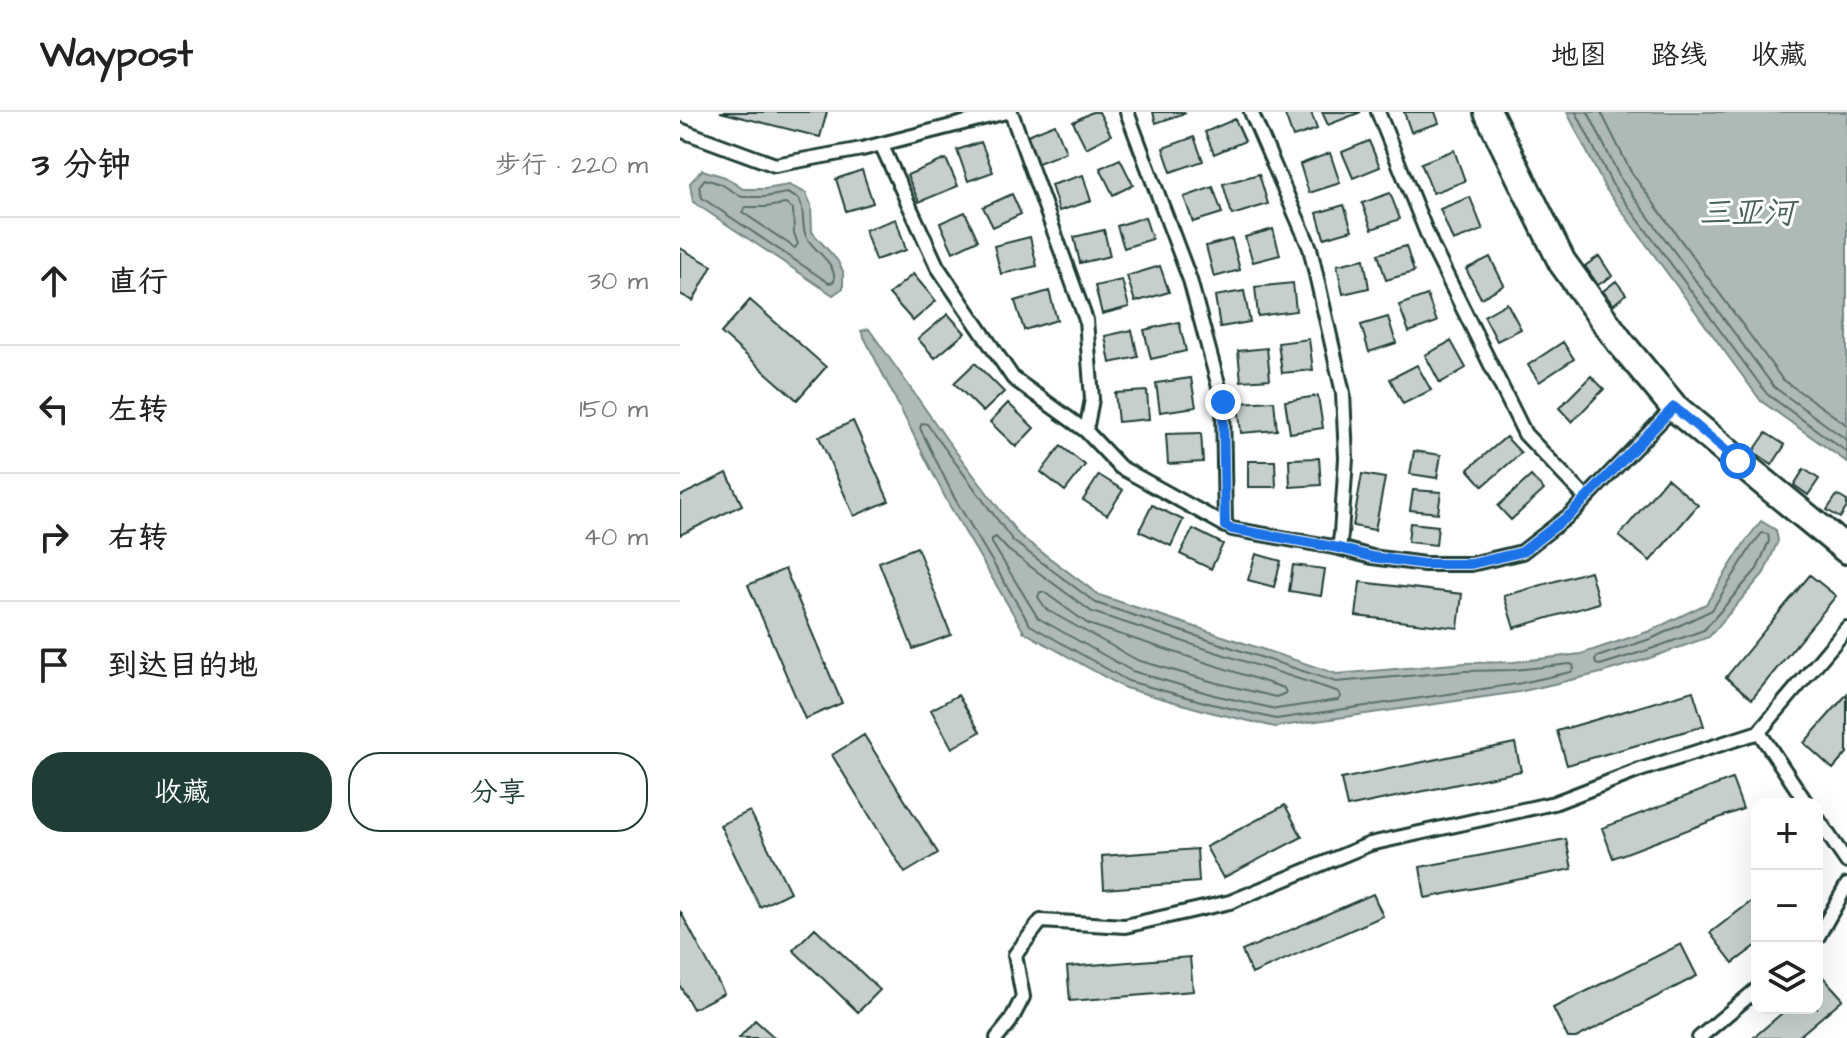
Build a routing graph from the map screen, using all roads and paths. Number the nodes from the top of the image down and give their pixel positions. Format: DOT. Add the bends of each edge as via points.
graph roads {
  1 [pos="1009,112"];
  2 [pos="1127,112"];
  3 [pos="1251,112"];
  4 [pos="1378,112"];
  5 [pos="1488,112"];
  6 [pos="680,130"];
  7 [pos="881,144"];
  8 [pos="1674,407"];
  9 [pos="1086,431"];
  10 [pos="1586,498"];
  11 [pos="1225,526"];
  12 [pos="1339,548"];
  13 [pos="1847,550"];
  14 [pos="1847,628"];
  15 [pos="1759,732"];
  16 [pos="1803,798"];
  17 [pos="1823,827"];
  18 [pos="1847,862"];
  19 [pos="1847,885"];
  20 [pos="1823,927"];
  21 [pos="1751,994"];
  22 [pos="997,1038"];
  23 [pos="1699,1038"];
  1 -- 7 [label="lane"];
  1 -- 9 [label="lane" via="1086,320 1092,399"];
  2 -- 11 [label="lane" via="1190,280 1223,402"];
  3 -- 12 [label="lane" via="1310,248 1343,393 1346,458"];
  4 -- 10 [label="lane" via="1432,246 1525,434"];
  5 -- 8 [label="street" via="1562,262"];
  6 -- 7 [label="lane" via="775,165"];
  7 -- 9 [label="lane" via="937,266 1013,378"];
  8 -- 10 [label="lane"];
  8 -- 13 [label="street"];
  9 -- 11 [label="lane" via="1120,467"];
  10 -- 12 [label="lane" via="1522,552 1471,564 1424,564"];
  11 -- 12 [label="lane"];
  14 -- 15 [label="lane"];
  15 -- 16 [label="lane"];
  15 -- 22 [label="lane" via="1554,803 1370,844 1230,902 1125,926 1041,921 1015,955 1023,997"];
  17 -- 18 [label="lane"];
  19 -- 20 [label="lane"];
  21 -- 23 [label="lane"];
}
